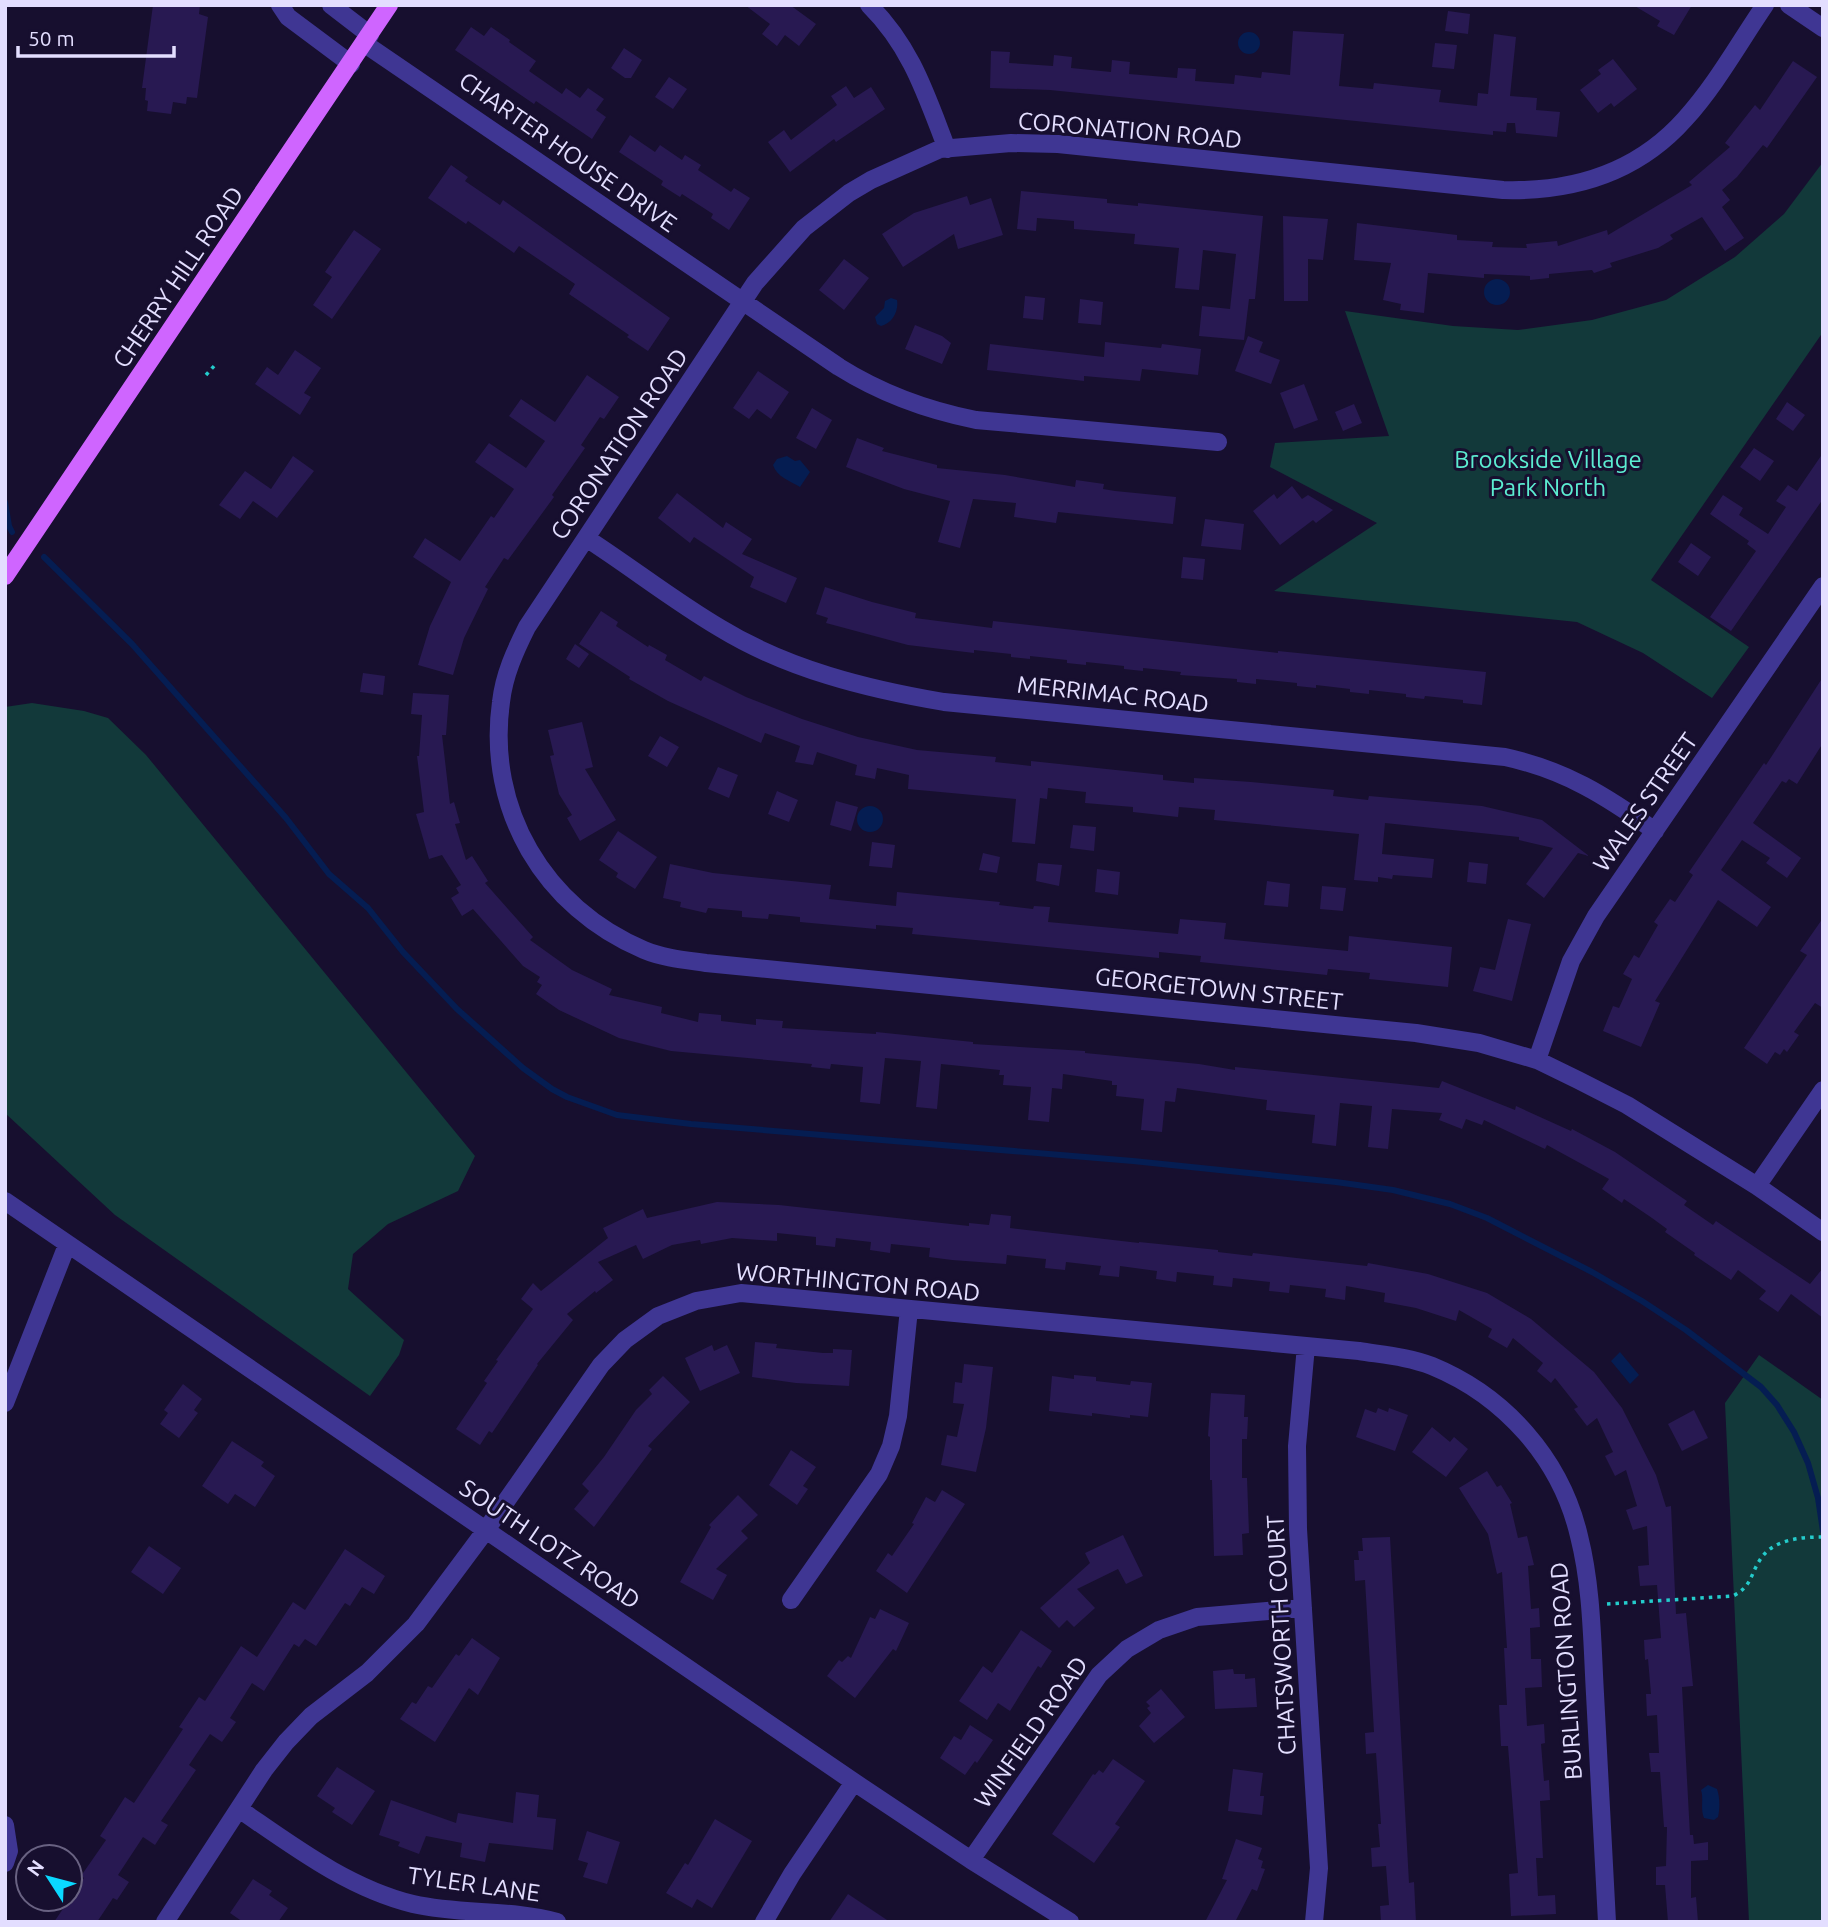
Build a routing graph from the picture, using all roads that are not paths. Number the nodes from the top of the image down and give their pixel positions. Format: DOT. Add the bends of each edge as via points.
graph roads {
  1 [pos="280,5"];
  2 [pos="331,5"];
  3 [pos="389,5"];
  4 [pos="869,5"];
  5 [pos="1765,5"];
  6 [pos="1789,5"];
  7 [pos="1823,28"];
  8 [pos="367,39"];
  9 [pos="351,64"];
  10 [pos="947,149"];
  11 [pos="742,302"];
  12 [pos="1219,442"];
  13 [pos="586,538"];
  14 [pos="5,576"];
  15 [pos="1823,586"];
  16 [pos="1655,831"];
  17 [pos="574,906"];
  18 [pos="1537,1060"];
  19 [pos="1823,1090"];
  20 [pos="1757,1186"];
  21 [pos="5,1201"];
  22 [pos="1823,1232"];
  23 [pos="67,1245"];
  24 [pos="909,1309"];
  25 [pos="1306,1346"];
  26 [pos="5,1403"];
  27 [pos="1525,1431"];
  28 [pos="486,1530"];
  29 [pos="791,1600"];
  30 [pos="1303,1608"];
  31 [pos="854,1782"];
  32 [pos="239,1809"];
  33 [pos="5,1825"];
  34 [pos="971,1860"];
  35 [pos="5,1863"];
  36 [pos="165,1922"];
  37 [pos="557,1922"];
  38 [pos="764,1922"];
  39 [pos="1070,1922"];
  40 [pos="1314,1922"];
  41 [pos="1607,1922"];
  1 -- 9 [label="street" via="288,17"];
  2 -- 8 [label="street, CHARTER HOUSE DRIVE"];
  3 -- 8 [label="main road, CHERRY HILL ROAD"];
  4 -- 10 [label="street" via="915,66"];
  5 -- 10 [label="street, CORONATION ROAD" via="1699,102 1670,134 1622,168 1562,188 1503,190 1058,144"];
  6 -- 7 [label="street"];
  8 -- 9 [label="main road, CHERRY HILL ROAD"];
  8 -- 11 [label="street, CHARTER HOUSE DRIVE"];
  9 -- 14 [label="main road, CHERRY HILL ROAD"];
  10 -- 11 [label="street, CORONATION ROAD" via="871,180 828,207 773,262"];
  11 -- 12 [label="street, CHARTER HOUSE DRIVE" via="862,381 948,415"];
  11 -- 13 [label="street, CORONATION ROAD"];
  13 -- 16 [label="street, MERRIMAC ROAD" via="720,628 783,659 841,680 944,702 1505,757 1546,767 1585,784"];
  13 -- 17 [label="street, CORONATION ROAD" via="514,654 501,701 498,735 500,768 516,824 541,869"];
  15 -- 16 [label="street, WALES STREET"];
  16 -- 18 [label="street, WALES STREET" via="1578,946"];
  17 -- 18 [label="street, GEORGETOWN STREET" via="606,930 647,951 706,963 1416,1033"];
  18 -- 20 [label="street, GEORGETOWN STREET" via="1627,1105"];
  19 -- 20 [label="street"];
  20 -- 22 [label="street, GEORGETOWN STREET"];
  21 -- 23 [label="street, SOUTH LOTZ ROAD"];
  23 -- 26 [label="street"];
  23 -- 28 [label="street, SOUTH LOTZ ROAD"];
  24 -- 25 [label="street, WORTHINGTON ROAD"];
  24 -- 28 [label="street, WORTHINGTON ROAD" via="741,1293 696,1301 658,1316 601,1365"];
  24 -- 29 [label="street" via="891,1446 879,1474"];
  25 -- 27 [label="street, WORTHINGTON ROAD" via="1404,1357 1430,1366 1481,1392"];
  25 -- 30 [label="street, CHATSWORTH COURT" via="1297,1447"];
  27 -- 41 [label="street, BURLINGTON ROAD" via="1553,1470 1579,1536 1590,1605"];
  28 -- 31 [label="street, SOUTH LOTZ ROAD"];
  28 -- 32 [label="street, WORTHINGTON ROAD" via="402,1639 286,1742"];
  30 -- 34 [label="street, WINFIELD ROAD" via="1197,1617 1159,1630 1127,1649 1099,1675"];
  30 -- 40 [label="street, CHATSWORTH COURT" via="1319,1868"];
  31 -- 34 [label="street, SOUTH LOTZ ROAD"];
  31 -- 38 [label="street"];
  32 -- 36 [label="street, WORTHINGTON ROAD"];
  32 -- 37 [label="street, TYLER LANE" via="326,1867 378,1893 447,1910"];
  33 -- 35 [label="street" via="9,1851"];
  34 -- 39 [label="street, SOUTH LOTZ ROAD"];
}
